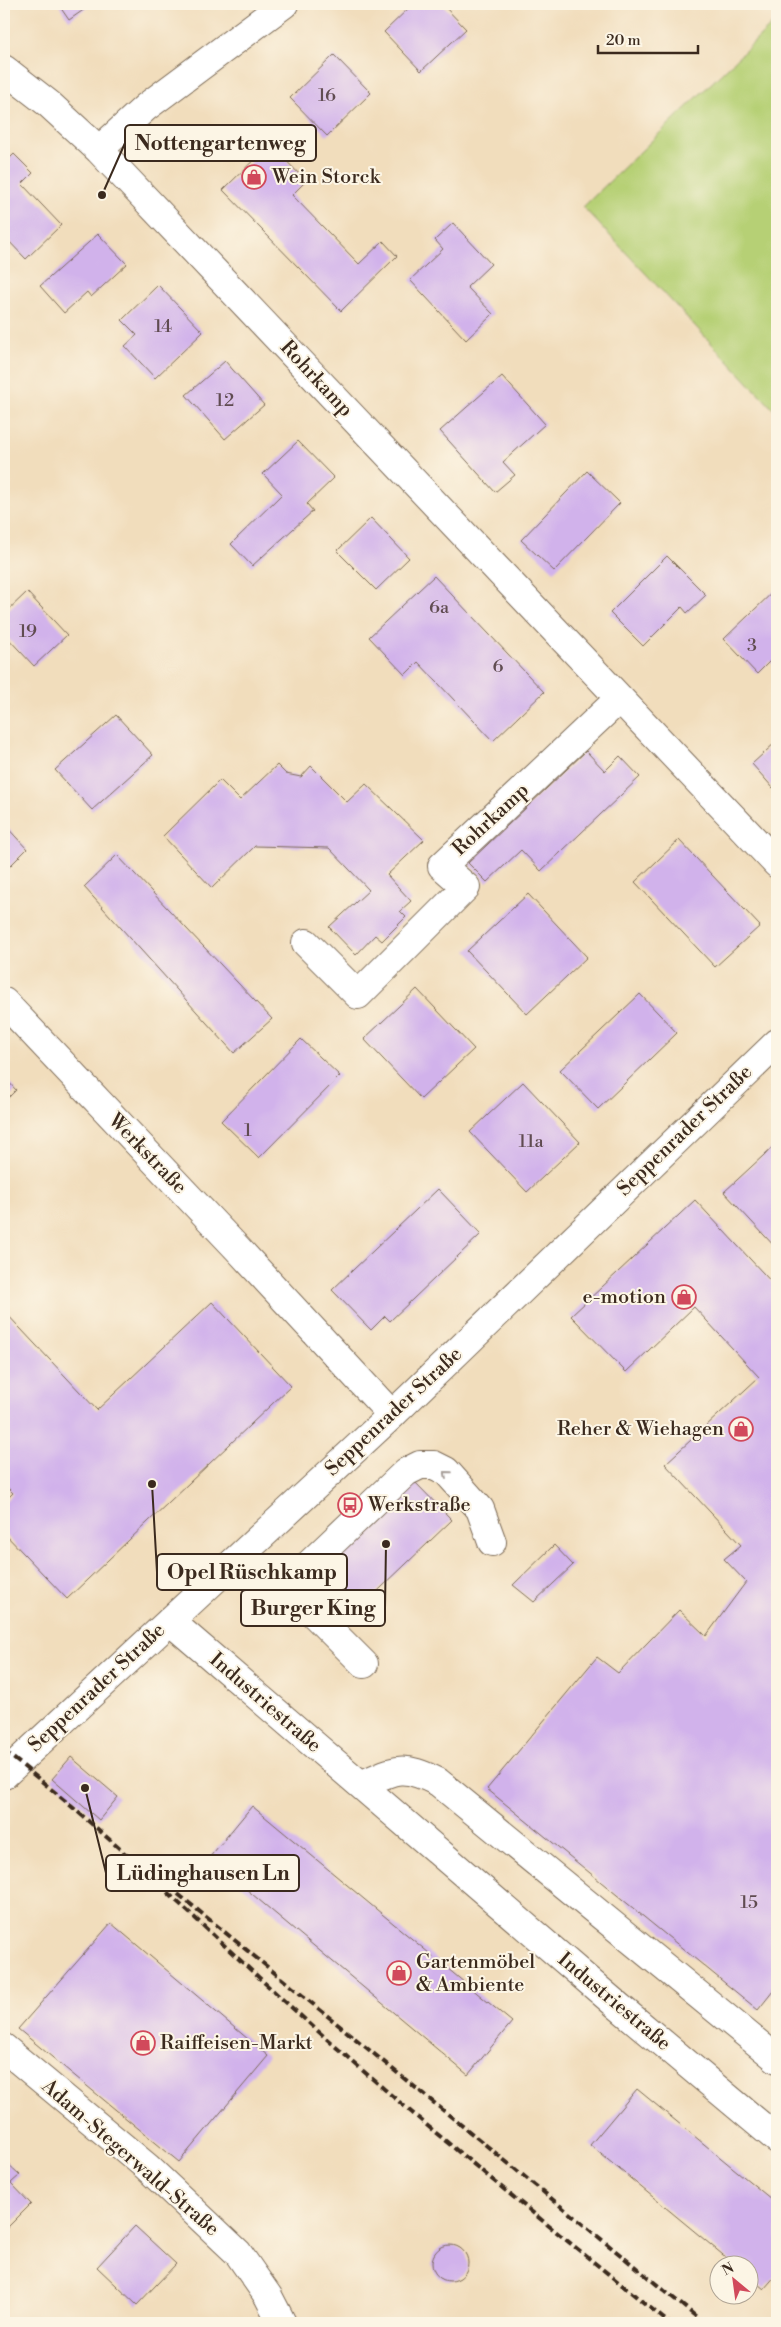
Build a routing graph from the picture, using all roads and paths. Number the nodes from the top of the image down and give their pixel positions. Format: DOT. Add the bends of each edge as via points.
graph roads {
  1 [pos="284,4"];
  2 [pos="4,69"];
  3 [pos="99,150"];
  4 [pos="619,699"];
  5 [pos="777,864"];
  6 [pos="306,943"];
  7 [pos="4,1002"];
  8 [pos="777,1043"];
  9 [pos="392,1415"];
  10 [pos="492,1542"];
  11 [pos="170,1621"];
  12 [pos="364,1664"];
  13 [pos="4,1775"];
  14 [pos="361,1785"];
  15 [pos="4,2048"];
  16 [pos="777,2059"];
  17 [pos="777,2139"];
  18 [pos="282,2323"];
  1 -- 3 [label="street" via="146,107"];
  2 -- 3 [label="street, Rohrkamp" via="49,104"];
  3 -- 4 [label="street, Rohrkamp"];
  4 -- 5 [label="street, Rohrkamp"];
  4 -- 6 [label="street, Rohrkamp" via="442,866 466,887 358,995"];
  7 -- 9 [label="street, Werkstraße"];
  8 -- 9 [label="street, Seppenrader Straße"];
  9 -- 11 [label="street, Seppenrader Straße"];
  10 -- 12 [label="street, one-way" via="480,1509 446,1471 434,1465 420,1465 406,1472 299,1574 293,1586 297,1597"];
  11 -- 13 [label="street, Seppenrader Straße"];
  11 -- 14 [label="street, Industriestraße"];
  14 -- 16 [label="street" via="392,1771 416,1771 438,1782"];
  14 -- 17 [label="street, Industriestraße"];
  15 -- 18 [label="street, Adam-Stegerwald-Straße" via="147,2167 238,2253 268,2296"];
}
